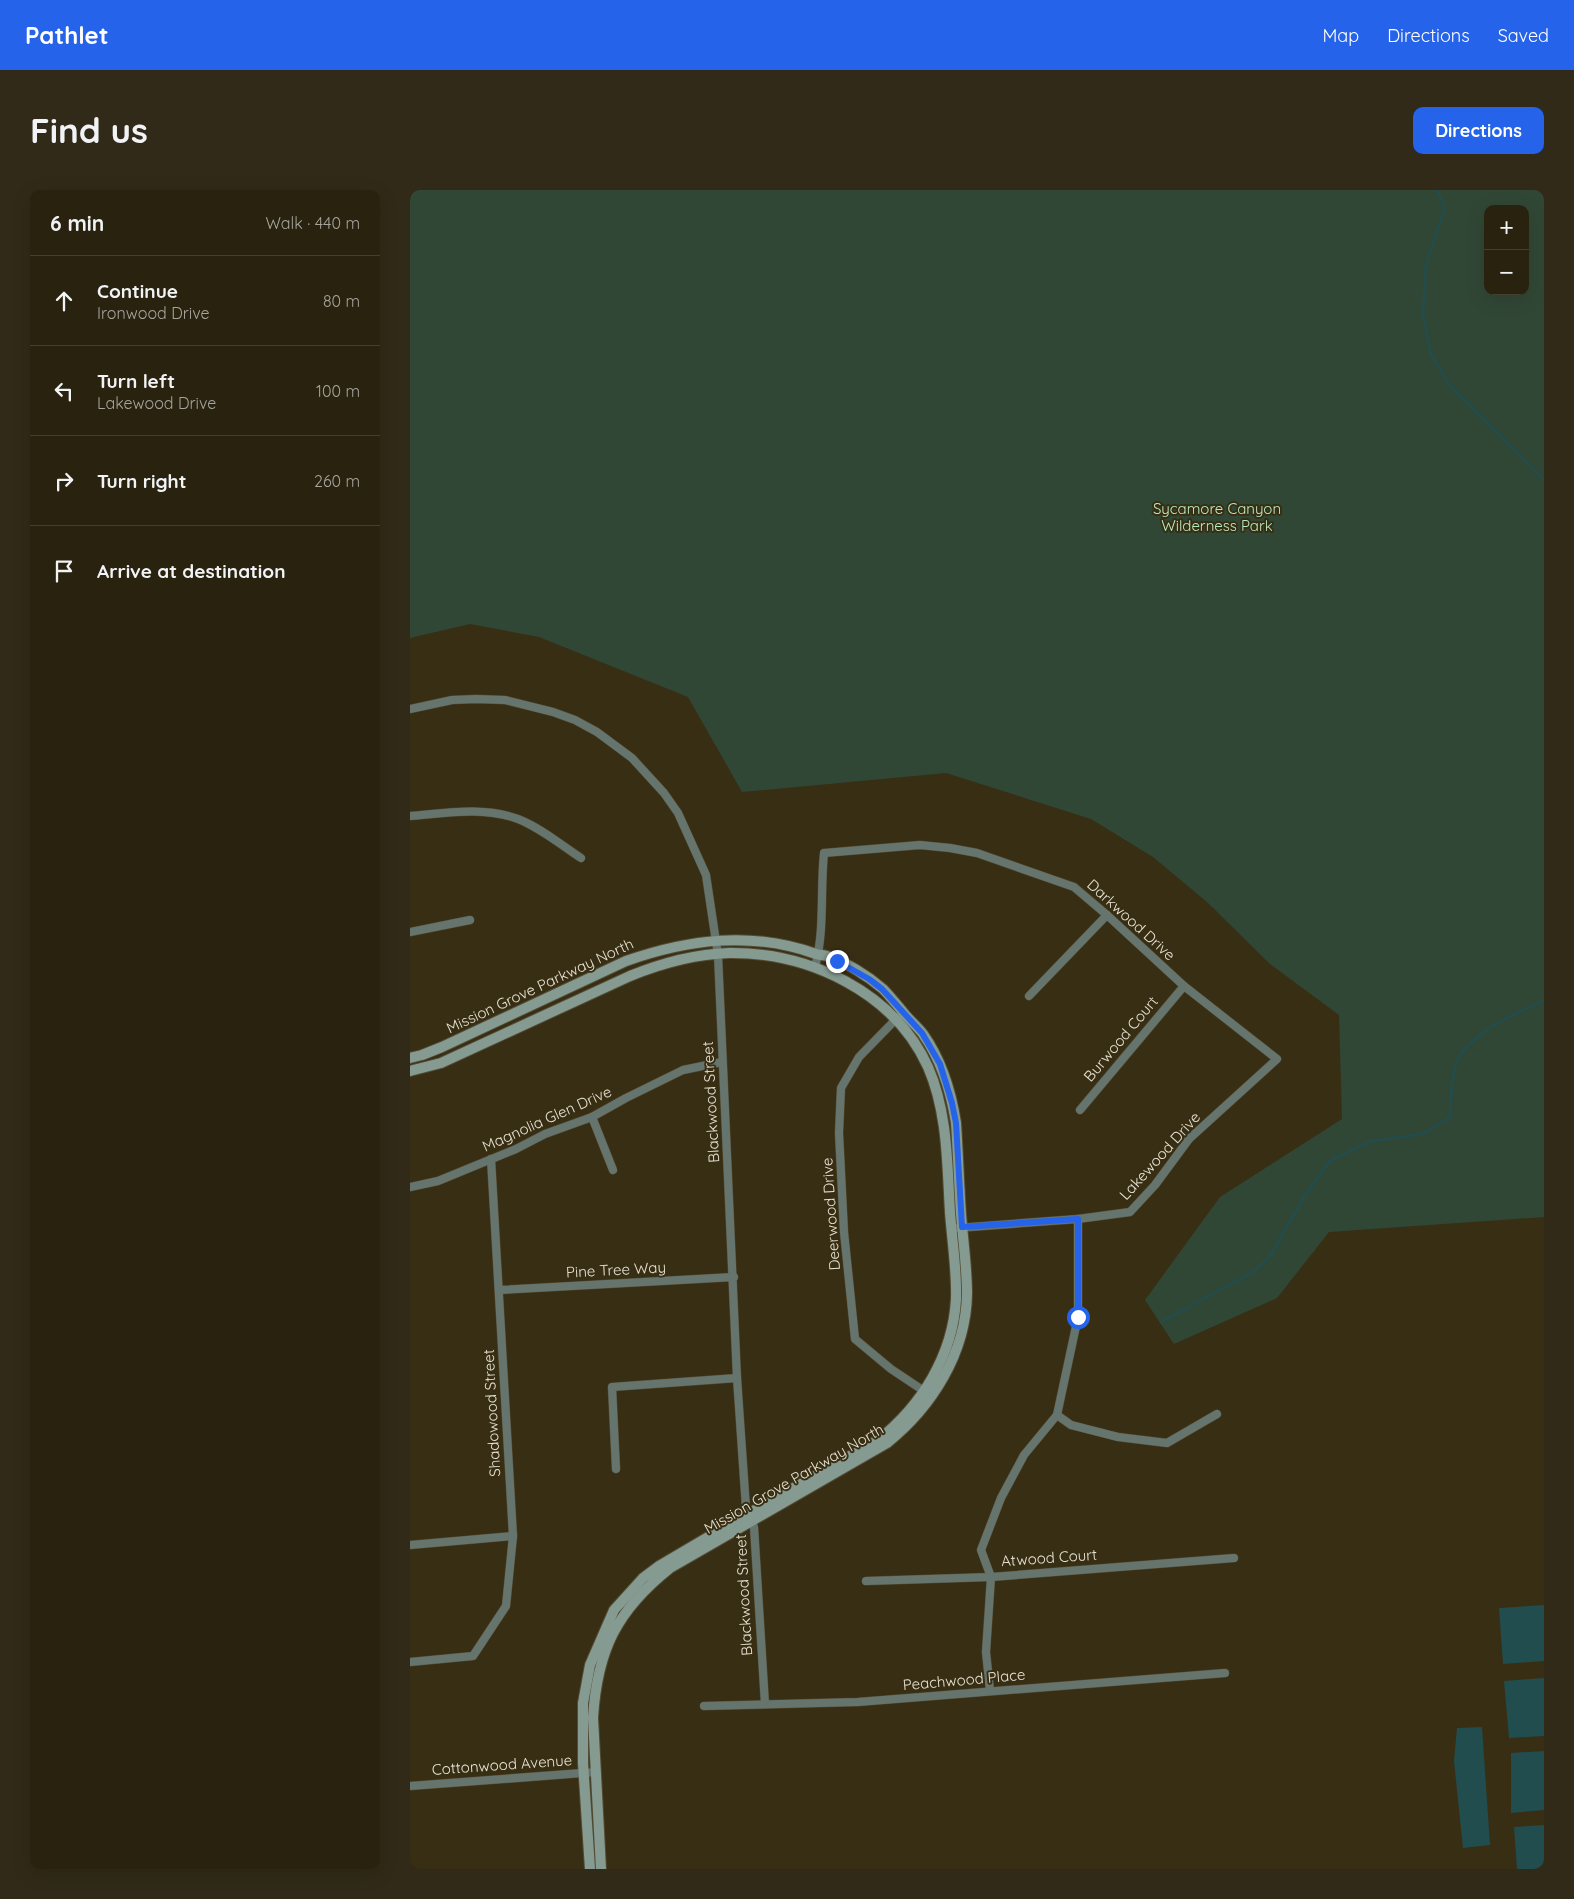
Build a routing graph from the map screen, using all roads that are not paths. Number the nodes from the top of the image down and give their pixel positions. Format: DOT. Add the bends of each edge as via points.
graph roads {
  1 [pos="410,709"];
  2 [pos="410,816"];
  3 [pos="581,858"];
  4 [pos="1107,915"];
  5 [pos="470,920"];
  6 [pos="410,932"];
  7 [pos="716,941"];
  8 [pos="718,955"];
  9 [pos="818,955"];
  10 [pos="815,967"];
  11 [pos="1184,986"];
  12 [pos="1029,996"];
  13 [pos="903,1012"];
  14 [pos="894,1020"];
  15 [pos="1277,1059"];
  16 [pos="722,1062"];
  17 [pos="411,1065"];
  18 [pos="1080,1110"];
  19 [pos="592,1117"];
  20 [pos="491,1159"];
  21 [pos="613,1170"];
  22 [pos="410,1187"];
  23 [pos="1078,1219"];
  24 [pos="962,1227"];
  25 [pos="951,1228"];
  26 [pos="734,1277"];
  27 [pos="499,1290"];
  28 [pos="737,1378"];
  29 [pos="928,1394"];
  30 [pos="1217,1414"];
  31 [pos="1057,1416"];
  32 [pos="616,1469"];
  33 [pos="751,1518"];
  34 [pos="513,1536"];
  35 [pos="410,1545"];
  36 [pos="1234,1558"];
  37 [pos="991,1576"];
  38 [pos="866,1581"];
  39 [pos="410,1662"];
  40 [pos="1225,1673"];
  41 [pos="990,1691"];
  42 [pos="764,1704"];
  43 [pos="704,1706"];
  44 [pos="596,1772"];
  45 [pos="585,1773"];
  46 [pos="410,1786"];
  47 [pos="590,1869"];
  48 [pos="601,1869"];
  1 -- 7 [label="street, Blackwood Street" via="452,700 505,700 575,720 619,748 646,772 678,813 706,876"];
  2 -- 3 [label="street" via="469,811 494,813 537,828"];
  4 -- 9 [label="street, Darkwood Drive" via="1074,887 977,853 920,845 824,854"];
  4 -- 11 [label="street, Darkwood Drive"];
  4 -- 12 [label="street"];
  5 -- 6 [label="street"];
  7 -- 8 [label="street, Blackwood Street"];
  7 -- 9 [label="street, Mission Grove Parkway North" via="784,944"];
  7 -- 17 [label="street, Mission Grove Parkway North" via="666,948 626,961 442,1047"];
  8 -- 10 [label="street, Mission Grove Parkway North" via="756,955"];
  8 -- 16 [label="street, Blackwood Street"];
  8 -- 17 [label="street, Mission Grove Parkway North" via="676,960 645,970 441,1064"];
  9 -- 10 [label="street"];
  9 -- 13 [label="street, Mission Grove Parkway North" via="837,961 869,979"];
  10 -- 14 [label="street, Mission Grove Parkway North" via="863,992"];
  11 -- 15 [label="street, Darkwood Drive"];
  11 -- 18 [label="street, Burwood Court"];
  13 -- 14 [label="street, Deerwood Drive"];
  13 -- 24 [label="street, Mission Grove Parkway North" via="932,1047 951,1096 956,1123"];
  14 -- 25 [label="street, Mission Grove Parkway North" via="921,1055 935,1087 945,1135"];
  14 -- 29 [label="street, Deerwood Drive" via="860,1057 841,1088 839,1133 844,1232 856,1339 891,1369"];
  15 -- 23 [label="street, Lakewood Drive" via="1188,1139 1155,1185 1130,1212"];
  16 -- 19 [label="street, Magnolia Glen Drive" via="683,1070"];
  16 -- 26 [label="street, Blackwood Street"];
  19 -- 20 [label="street, Magnolia Glen Drive"];
  19 -- 21 [label="street"];
  20 -- 22 [label="street, Magnolia Glen Drive" via="438,1182"];
  20 -- 27 [label="street, Shadowood Street"];
  23 -- 24 [label="street, Lakewood Drive"];
  23 -- 31 [label="street" via="1078,1317"];
  24 -- 25 [label="street, Lakewood Drive"];
  24 -- 29 [label="street, Mission Grove Parkway North" via="967,1294 962,1330 949,1368"];
  25 -- 29 [label="street, Mission Grove Parkway North" via="956,1298 953,1320"];
  26 -- 27 [label="street, Pine Tree Way"];
  26 -- 28 [label="street, Blackwood Street"];
  27 -- 34 [label="street, Shadowood Street"];
  28 -- 32 [label="street" via="612,1387"];
  28 -- 33 [label="street, Blackwood Street" via="746,1508"];
  29 -- 33 [label="street, Mission Grove Parkway North" via="916,1417 887,1444"];
  30 -- 31 [label="street" via="1167,1444 1118,1437 1071,1425"];
  31 -- 37 [label="street" via="1024,1455 1001,1498 981,1550"];
  33 -- 42 [label="street, Blackwood Street"];
  33 -- 44 [label="street, Mission Grove Parkway North" via="670,1568 627,1610 608,1646 596,1685 592,1718"];
  33 -- 45 [label="street, Mission Grove Parkway North" via="724,1527 659,1566 643,1578 614,1610 585,1684 582,1722"];
  34 -- 35 [label="street"];
  34 -- 39 [label="street, Shadowood Street" via="506,1606 473,1656"];
  36 -- 37 [label="street, Atwood Court"];
  37 -- 38 [label="street, Atwood Court"];
  37 -- 41 [label="street" via="986,1652"];
  40 -- 41 [label="street, Peachwood Place"];
  41 -- 42 [label="street, Peachwood Place" via="858,1702"];
  42 -- 43 [label="street, Peachwood Place"];
  44 -- 45 [label="street, Cottonwood Avenue"];
  44 -- 48 [label="street, Mission Grove Parkway North"];
  45 -- 46 [label="street, Cottonwood Avenue"];
  45 -- 47 [label="street, Mission Grove Parkway North"];
}
